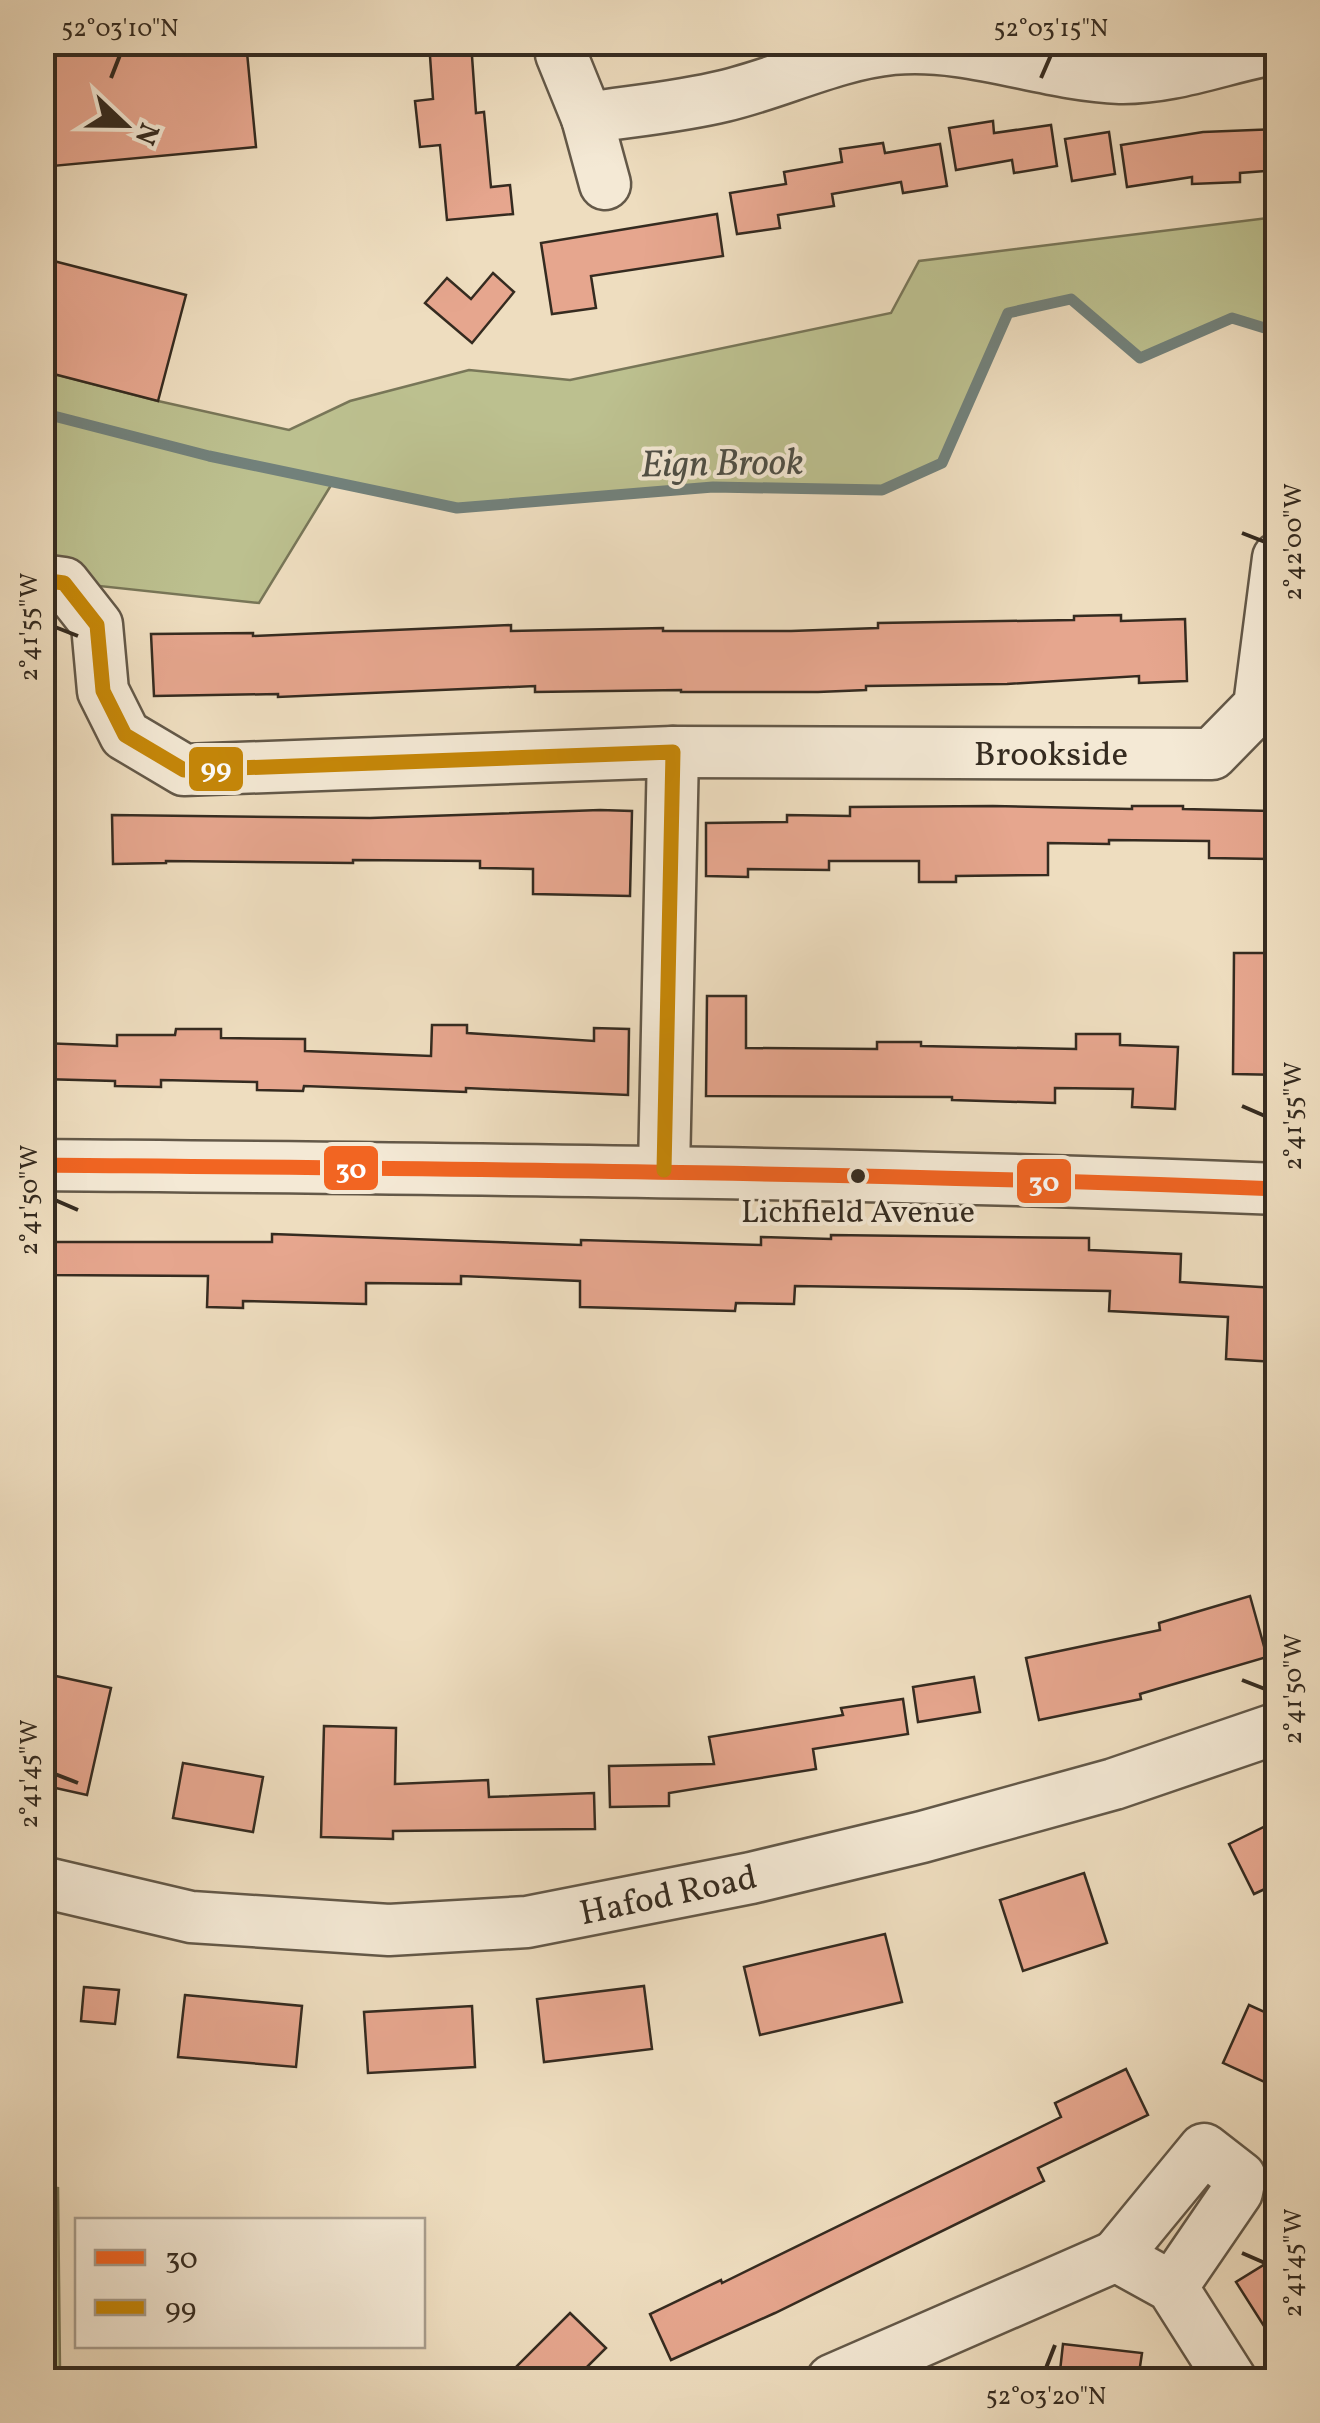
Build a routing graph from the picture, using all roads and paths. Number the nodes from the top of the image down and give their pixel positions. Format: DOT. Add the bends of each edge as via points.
graph roads {
  1 [pos="1257,48"];
  2 [pos="561,54"];
  3 [pos="587,118"];
  4 [pos="605,184"];
  5 [pos="1278,558"];
  6 [pos="42,580"];
  7 [pos="673,752"];
  8 [pos="42,1165"];
  9 [pos="664,1170"];
  10 [pos="1278,1189"];
  11 [pos="1278,1728"];
  12 [pos="42,1882"];
  13 [pos="1116,2256"];
  14 [pos="1172,2286"];
  15 [pos="832,2380"];
  16 [pos="1231,2380"];
  1 -- 3 [label="street" via="1158,76 1121,78 939,48 891,49 723,96"];
  2 -- 3 [label="street"];
  3 -- 4 [label="street"];
  5 -- 7 [label="street, Brookside" via="1259,706 1212,754"];
  6 -- 7 [label="street, Brookside" via="64,583 97,625 103,692 125,735 184,770"];
  7 -- 9 [label="street"];
  8 -- 9 [label="street"];
  9 -- 10 [label="street"];
  11 -- 12 [label="street, Hafod Road" via="1114,1784 922,1837 528,1922 389,1930 191,1917"];
  13 -- 14 [label="street"];
  13 -- 14 [label="street" via="1204,2150 1240,2177 1237,2192"];
  13 -- 15 [label="street"];
  14 -- 16 [label="street"];
}
